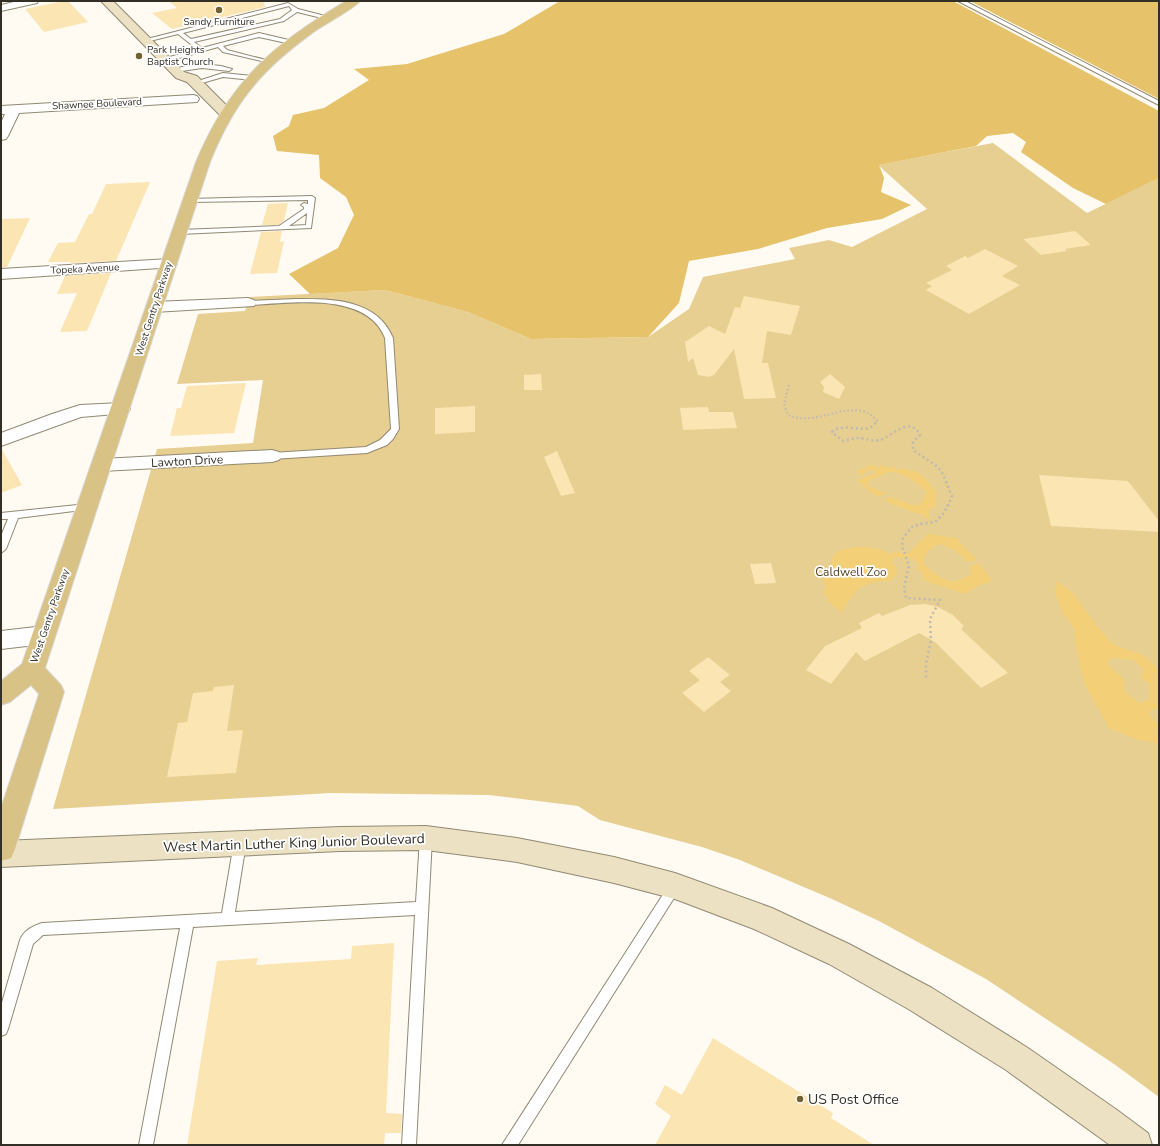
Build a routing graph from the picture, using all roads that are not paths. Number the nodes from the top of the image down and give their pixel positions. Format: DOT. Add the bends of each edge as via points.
graph roads {
  1 [pos="33,1"];
  2 [pos="107,1"];
  3 [pos="283,1"];
  4 [pos="354,1"];
  5 [pos="961,1"];
  6 [pos="288,5"];
  7 [pos="1,8"];
  8 [pos="296,10"];
  9 [pos="326,17"];
  10 [pos="251,27"];
  11 [pos="180,32"];
  12 [pos="260,35"];
  13 [pos="146,40"];
  14 [pos="190,41"];
  15 [pos="291,42"];
  16 [pos="219,45"];
  17 [pos="201,50"];
  18 [pos="165,60"];
  19 [pos="268,62"];
  20 [pos="236,63"];
  21 [pos="194,65"];
  22 [pos="177,72"];
  23 [pos="223,75"];
  24 [pos="252,78"];
  25 [pos="209,79"];
  26 [pos="195,83"];
  27 [pos="196,102"];
  28 [pos="1159,103"];
  29 [pos="14,109"];
  30 [pos="1,110"];
  31 [pos="218,118"];
  32 [pos="1,136"];
  33 [pos="237,199"];
  34 [pos="191,200"];
  35 [pos="280,228"];
  36 [pos="180,232"];
  37 [pos="169,264"];
  38 [pos="1,274"];
  39 [pos="248,304"];
  40 [pos="154,307"];
  41 [pos="121,409"];
  42 [pos="1,440"];
  43 [pos="272,456"];
  44 [pos="102,465"];
  45 [pos="87,507"];
  46 [pos="14,515"];
  47 [pos="1,516"];
  48 [pos="3,538"];
  49 [pos="1,549"];
  50 [pos="44,635"];
  51 [pos="1,640"];
  52 [pos="32,670"];
  53 [pos="1,695"];
  54 [pos="426,838"];
  55 [pos="240,843"];
  56 [pos="1,849"];
  57 [pos="1,854"];
  58 [pos="675,886"];
  59 [pos="423,908"];
  60 [pos="228,919"];
  61 [pos="188,921"];
  62 [pos="1,1029"];
  63 [pos="146,1145"];
  64 [pos="409,1145"];
  65 [pos="510,1145"];
  66 [pos="1136,1145"];
  1 -- 7 [label="street"];
  2 -- 13 [label="main road"];
  3 -- 6 [label="lane"];
  4 -- 9 [label="main road, West Gentry Parkway"];
  5 -- 28 [label="lane"];
  6 -- 8 [label="lane"];
  6 -- 11 [label="lane"];
  8 -- 9 [label="lane"];
  8 -- 10 [label="lane" via="282,20"];
  9 -- 15 [label="main road, West Gentry Parkway"];
  10 -- 12 [label="lane"];
  10 -- 14 [label="lane"];
  11 -- 13 [label="lane"];
  11 -- 14 [label="lane"];
  12 -- 15 [label="lane"];
  12 -- 16 [label="lane"];
  13 -- 18 [label="main road"];
  14 -- 17 [label="lane"];
  15 -- 19 [label="main road, West Gentry Parkway"];
  16 -- 17 [label="lane"];
  16 -- 20 [label="lane"];
  17 -- 18 [label="lane"];
  18 -- 22 [label="main road"];
  19 -- 20 [label="lane"];
  19 -- 24 [label="main road, West Gentry Parkway"];
  20 -- 21 [label="lane"];
  20 -- 23 [label="lane"];
  21 -- 22 [label="lane"];
  21 -- 25 [label="lane"];
  22 -- 26 [label="main road"];
  22 -- 27 [label="main road" via="177,82"];
  23 -- 24 [label="lane"];
  23 -- 25 [label="lane"];
  24 -- 31 [label="main road, West Gentry Parkway"];
  25 -- 26 [label="lane"];
  26 -- 31 [label="main road"];
  27 -- 29 [label="street, Shawnee Boulevard"];
  29 -- 30 [label="street, Shawnee Boulevard"];
  29 -- 32 [label="street"];
  31 -- 34 [label="main road, West Gentry Parkway"];
  33 -- 34 [label="lane"];
  33 -- 35 [label="lane" via="245,203 299,202 307,206 303,214"];
  33 -- 35 [label="lane" via="312,198 309,227"];
  34 -- 36 [label="main road, West Gentry Parkway"];
  35 -- 36 [label="lane"];
  36 -- 37 [label="main road, West Gentry Parkway"];
  37 -- 38 [label="street, Topeka Avenue"];
  37 -- 40 [label="main road, West Gentry Parkway"];
  39 -- 40 [label="street"];
  39 -- 43 [label="lane" via="346,304 376,318 389,338 395,429 392,435 377,447 367,450"];
  40 -- 41 [label="main road, West Gentry Parkway"];
  41 -- 42 [label="street" via="80,411"];
  41 -- 44 [label="main road, West Gentry Parkway"];
  43 -- 44 [label="street, Lawton Drive"];
  44 -- 45 [label="main road, West Gentry Parkway"];
  45 -- 46 [label="lane"];
  45 -- 50 [label="main road, West Gentry Parkway"];
  46 -- 47 [label="lane"];
  46 -- 48 [label="lane"];
  48 -- 49 [label="lane"];
  50 -- 51 [label="street"];
  50 -- 52 [label="main road, West Gentry Parkway"];
  52 -- 53 [label="main road, West Gentry Parkway"];
  52 -- 56 [label="main road, West Gentry Parkway" via="52,692"];
  54 -- 55 [label="main road, West Martin Luther King Junior Boulevard"];
  54 -- 58 [label="main road, West Martin Luther King Junior Boulevard" via="517,850 614,870"];
  54 -- 59 [label="lane"];
  55 -- 57 [label="main road, West Martin Luther King Junior Boulevard"];
  55 -- 60 [label="lane"];
  58 -- 65 [label="lane"];
  58 -- 66 [label="main road, West Martin Luther King Junior Boulevard" via="762,918 839,954 921,998 1017,1059"];
  59 -- 60 [label="lane"];
  59 -- 64 [label="lane"];
  60 -- 61 [label="lane"];
  61 -- 62 [label="lane" via="42,929 34,933 27,940"];
  61 -- 63 [label="lane"];
}
